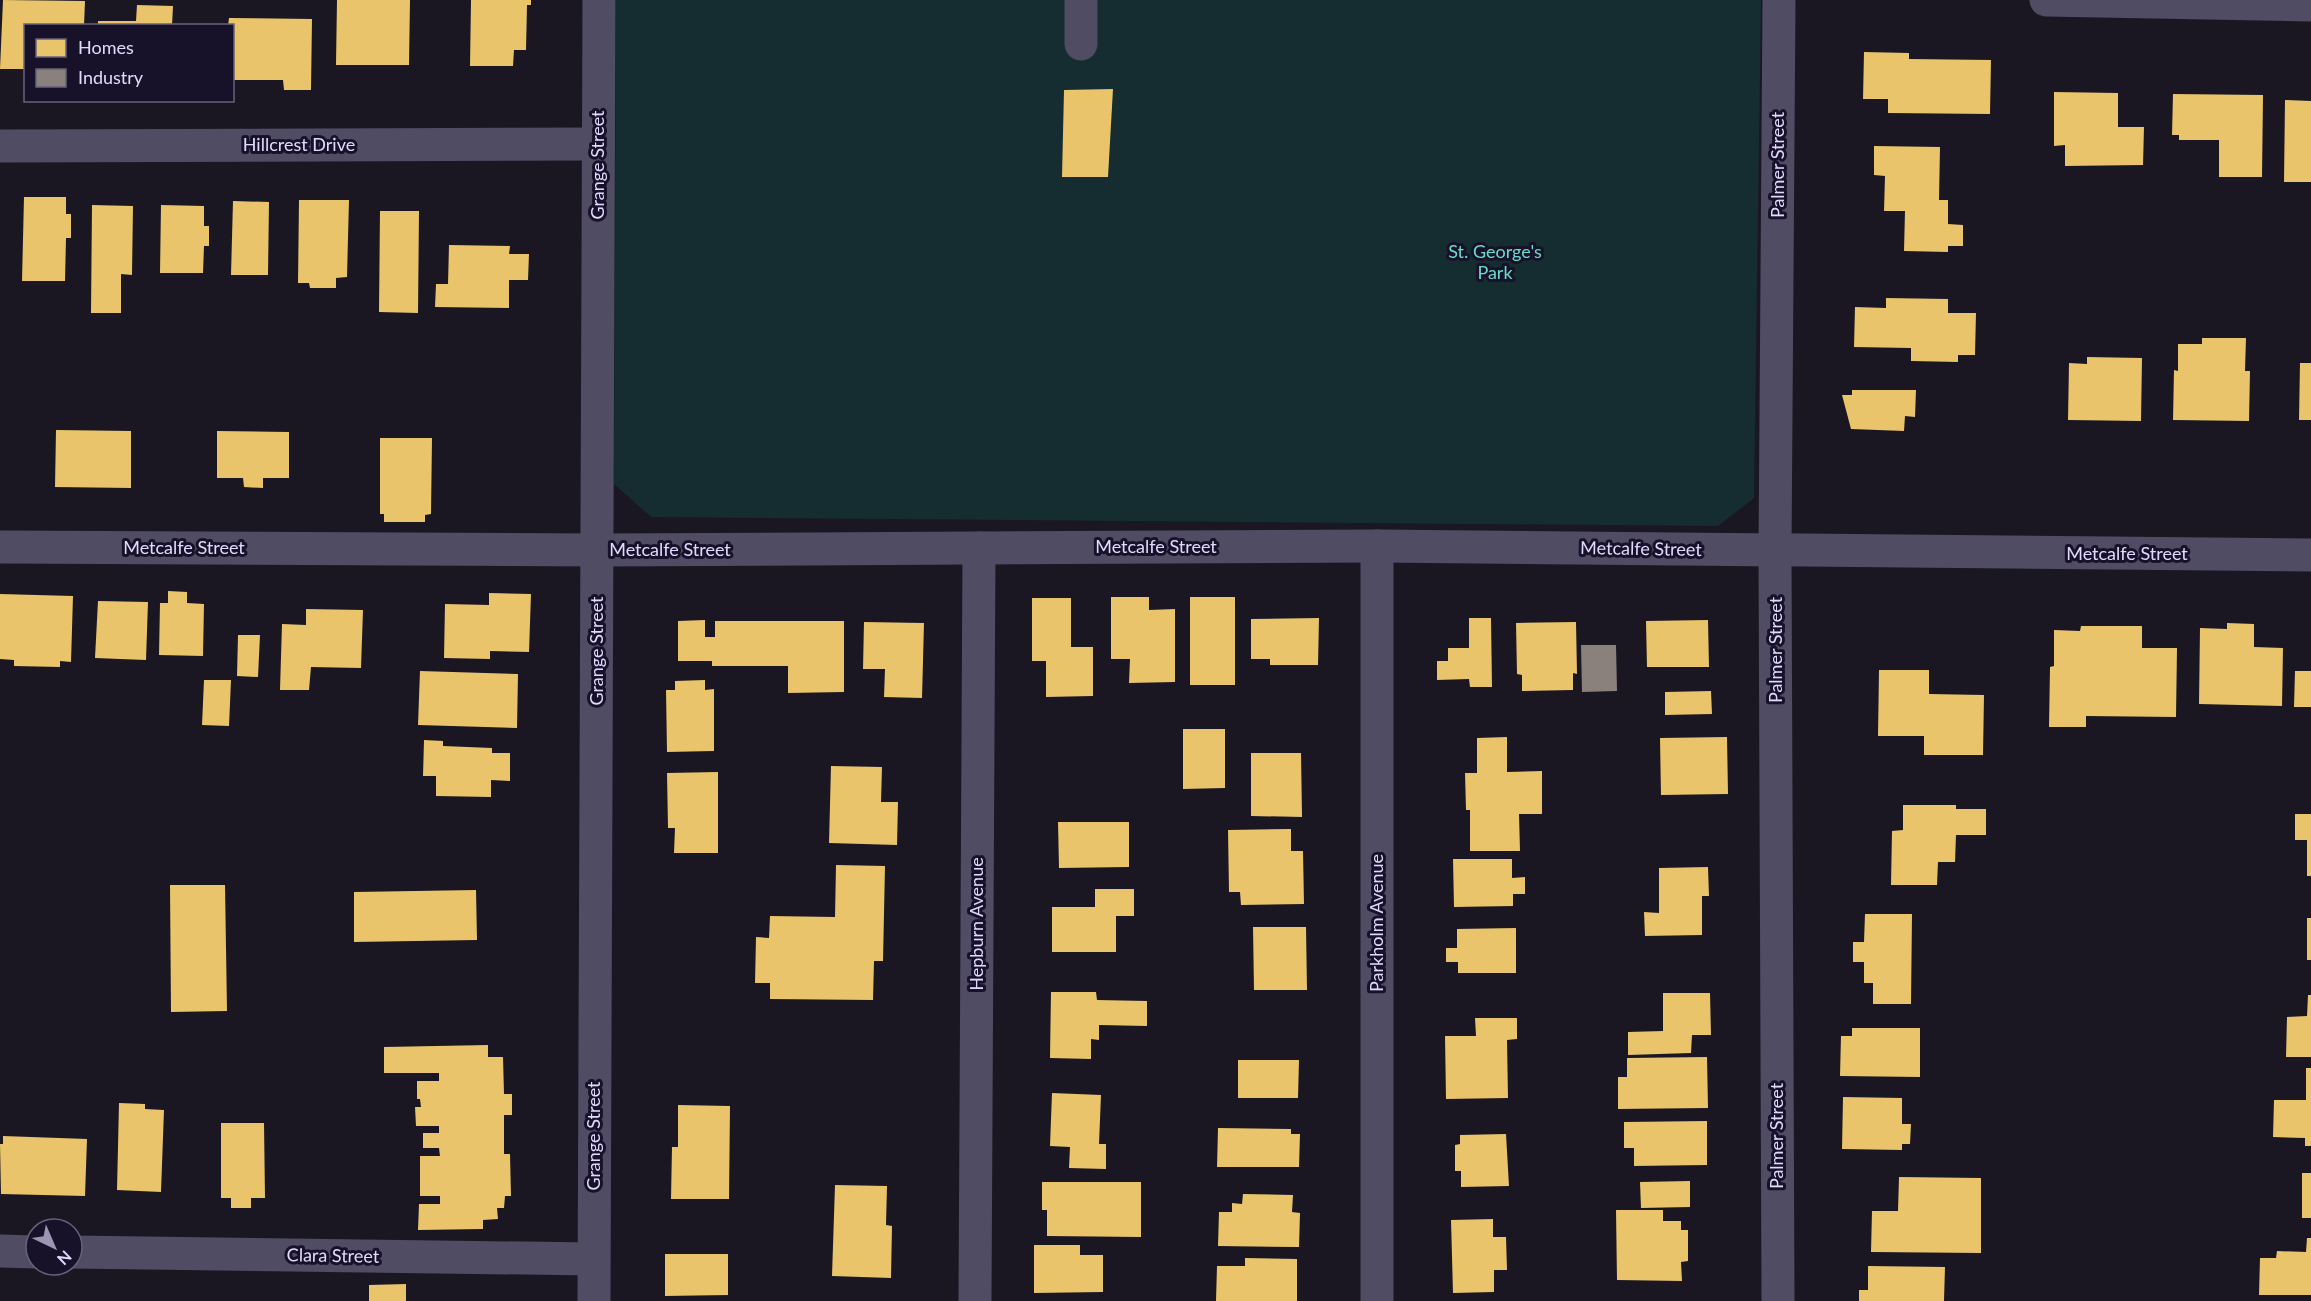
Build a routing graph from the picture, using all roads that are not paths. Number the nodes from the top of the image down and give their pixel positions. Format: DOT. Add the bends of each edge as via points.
graph roads {
  1 [pos="599,0"];
  2 [pos="1081,0"];
  3 [pos="1779,0"];
  4 [pos="2046,0"];
  5 [pos="2311,5"];
  6 [pos="1081,44"];
  7 [pos="598,144"];
  8 [pos="0,146"];
  9 [pos="1377,546"];
  10 [pos="0,547"];
  11 [pos="979,548"];
  12 [pos="598,550"];
  13 [pos="1776,551"];
  14 [pos="2311,555"];
  15 [pos="0,1251"];
  16 [pos="24,1252"];
  17 [pos="84,1252"];
  18 [pos="593,1259"];
  19 [pos="594,1301"];
  20 [pos="975,1301"];
  21 [pos="1377,1301"];
  22 [pos="1778,1301"];
  1 -- 7 [label="street, Grange Street"];
  2 -- 6 [label="street"];
  3 -- 13 [label="street, Palmer Street"];
  4 -- 5 [label="street"];
  7 -- 8 [label="street, Hillcrest Drive"];
  7 -- 12 [label="street, Grange Street"];
  9 -- 11 [label="street, Metcalfe Street"];
  9 -- 13 [label="street, Metcalfe Street"];
  9 -- 21 [label="street, Parkholm Avenue"];
  10 -- 12 [label="street, Metcalfe Street"];
  11 -- 12 [label="street, Metcalfe Street"];
  11 -- 20 [label="street, Hepburn Avenue"];
  12 -- 18 [label="street, Grange Street"];
  13 -- 14 [label="street, Metcalfe Street"];
  13 -- 22 [label="street, Palmer Street"];
  15 -- 16 [label="street"];
  17 -- 18 [label="street, Clara Street"];
  18 -- 19 [label="street, Grange Street"];
}
